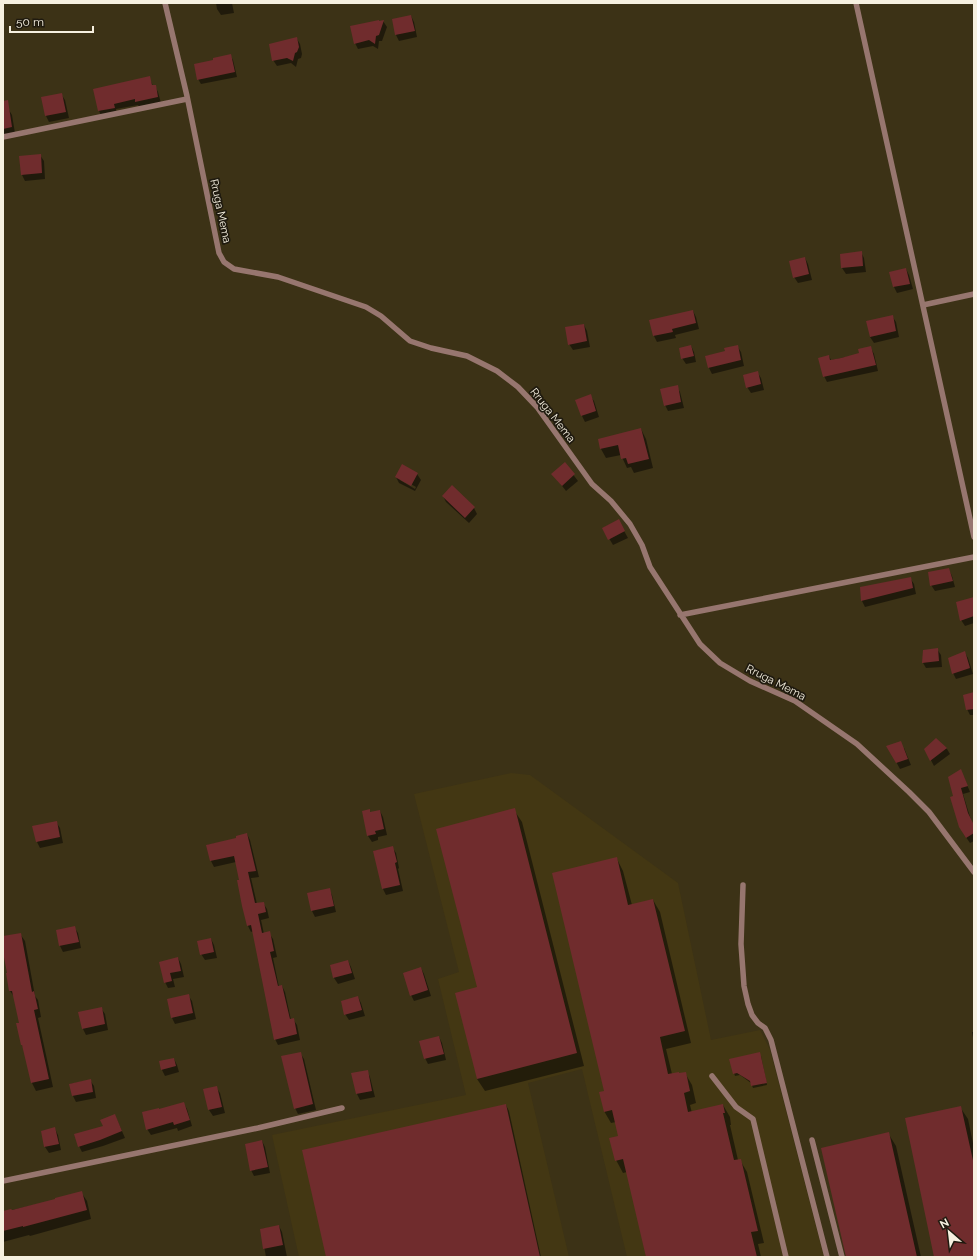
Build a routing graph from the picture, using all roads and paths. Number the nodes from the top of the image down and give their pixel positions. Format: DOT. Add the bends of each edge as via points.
graph roads {
  1 [pos="165,3"];
  2 [pos="856,3"];
  3 [pos="187,99"];
  4 [pos="3,137"];
  5 [pos="974,294"];
  6 [pos="923,305"];
  7 [pos="974,537"];
  8 [pos="974,557"];
  9 [pos="680,615"];
  10 [pos="974,872"];
  11 [pos="743,884"];
  12 [pos="712,1076"];
  13 [pos="342,1108"];
  14 [pos="812,1140"];
  15 [pos="3,1181"];
  16 [pos="786,1257"];
  17 [pos="827,1257"];
  18 [pos="842,1257"];
  1 -- 3 [label="lane, Rruga Mema"];
  2 -- 6 [label="lane"];
  3 -- 4 [label="lane"];
  3 -- 9 [label="lane, Rruga Mema" via="219,253 224,262 234,269 278,277 366,307 381,316 410,341 467,356 497,371 518,387 537,407 592,484 630,524 642,545 650,568"];
  5 -- 6 [label="lane"];
  6 -- 7 [label="lane"];
  8 -- 9 [label="lane"];
  9 -- 10 [label="lane, Rruga Mema" via="700,644 720,663 750,681 795,701 857,744 929,812"];
  11 -- 17 [label="lane" via="741,944 748,1004 752,1015 765,1028 771,1040"];
  12 -- 16 [label="lane" via="736,1107 753,1119"];
  13 -- 15 [label="lane"];
  14 -- 18 [label="lane"];
}
